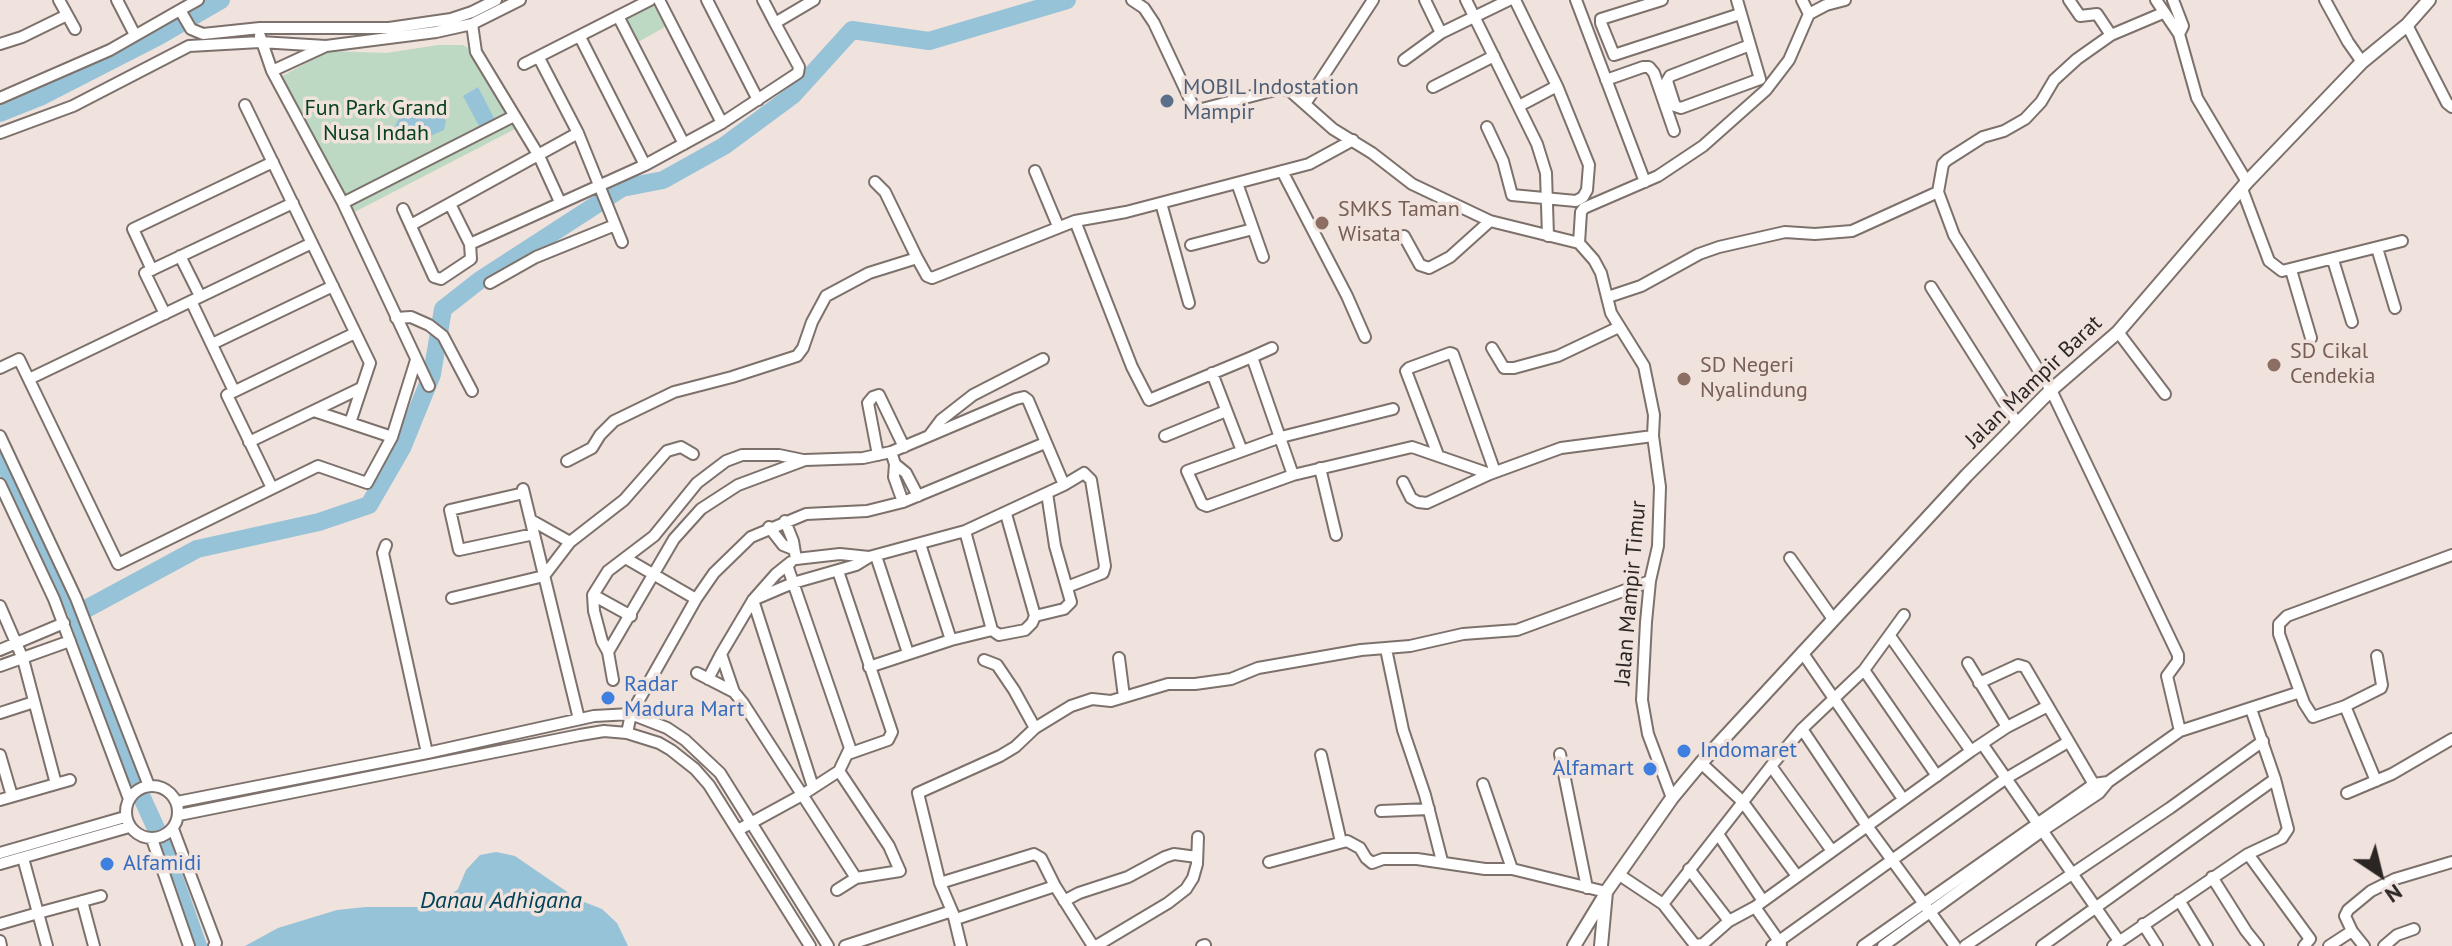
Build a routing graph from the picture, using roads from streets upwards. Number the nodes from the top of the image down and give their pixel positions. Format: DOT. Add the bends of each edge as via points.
graph roads {
  1 [pos="59,0"];
  2 [pos="117,0"];
  3 [pos="198,0"];
  4 [pos="496,0"];
  5 [pos="520,0"];
  6 [pos="659,0"];
  7 [pos="707,0"];
  8 [pos="763,0"];
  9 [pos="814,0"];
  10 [pos="1132,0"];
  11 [pos="1373,0"];
  12 [pos="1425,0"];
  13 [pos="1466,0"];
  14 [pos="1509,0"];
  15 [pos="1515,0"];
  16 [pos="1576,0"];
  17 [pos="1662,0"];
  18 [pos="1737,0"];
  19 [pos="1802,0"];
  20 [pos="1845,0"];
  21 [pos="2069,0"];
  22 [pos="2156,0"];
  23 [pos="2173,0"];
  24 [pos="2325,0"];
  25 [pos="2429,0"];
  26 [pos="1826,2"];
  27 [pos="637,3"];
  28 [pos="181,12"];
  29 [pos="2163,13"];
  30 [pos="1740,14"];
  31 [pos="1809,14"];
  32 [pos="67,15"];
  33 [pos="618,16"];
  34 [pos="1475,18"];
  35 [pos="775,23"];
  36 [pos="472,24"];
  37 [pos="2407,25"];
  38 [pos="260,28"];
  39 [pos="75,29"];
  40 [pos="1441,33"];
  41 [pos="2179,34"];
  42 [pos="135,35"];
  43 [pos="2111,35"];
  44 [pos="580,37"];
  45 [pos="203,39"];
  46 [pos="260,42"];
  47 [pos="0,44"];
  48 [pos="1750,45"];
  49 [pos="326,46"];
  50 [pos="1494,56"];
  51 [pos="539,58"];
  52 [pos="1404,60"];
  53 [pos="2362,62"];
  54 [pos="524,64"];
  55 [pos="272,71"];
  56 [pos="1760,79"];
  57 [pos="1606,80"];
  58 [pos="1557,86"];
  59 [pos="1433,87"];
  60 [pos="1766,90"];
  61 [pos="0,98"];
  62 [pos="758,100"];
  63 [pos="1305,104"];
  64 [pos="245,105"];
  65 [pos="1519,106"];
  66 [pos="2452,107"];
  67 [pos="514,116"];
  68 [pos="722,123"];
  69 [pos="1487,127"];
  70 [pos="1674,131"];
  71 [pos="0,133"];
  72 [pos="578,133"];
  73 [pos="1353,140"];
  74 [pos="684,144"];
  75 [pos="539,156"];
  76 [pos="273,162"];
  77 [pos="645,165"];
  78 [pos="1035,171"];
  79 [pos="1282,171"];
  80 [pos="875,182"];
  81 [pos="1645,182"];
  82 [pos="1237,183"];
  83 [pos="2244,185"];
  84 [pos="1938,192"];
  85 [pos="605,194"];
  86 [pos="1547,197"];
  87 [pos="560,202"];
  88 [pos="293,203"];
  89 [pos="343,203"];
  90 [pos="1161,203"];
  91 [pos="450,204"];
  92 [pos="403,209"];
  93 [pos="1075,221"];
  94 [pos="1490,221"];
  95 [pos="411,225"];
  96 [pos="615,225"];
  97 [pos="1058,226"];
  98 [pos="1253,229"];
  99 [pos="1404,236"];
  100 [pos="1548,236"];
  101 [pos="2402,241"];
  102 [pos="622,242"];
  103 [pos="312,243"];
  104 [pos="1579,243"];
  105 [pos="470,244"];
  106 [pos="1191,245"];
  107 [pos="2377,248"];
  108 [pos="180,256"];
  109 [pos="1263,257"];
  110 [pos="917,258"];
  111 [pos="2333,260"];
  112 [pos="152,270"];
  113 [pos="2291,270"];
  114 [pos="490,283"];
  115 [pos="333,286"];
  116 [pos="1931,287"];
  117 [pos="1608,297"];
  118 [pos="196,298"];
  119 [pos="1189,303"];
  120 [pos="2395,308"];
  121 [pos="165,314"];
  122 [pos="396,318"];
  123 [pos="2352,322"];
  124 [pos="1619,327"];
  125 [pos="2118,332"];
  126 [pos="355,333"];
  127 [pos="1365,337"];
  128 [pos="2311,338"];
  129 [pos="212,344"];
  130 [pos="1272,348"];
  131 [pos="1492,348"];
  132 [pos="1252,357"];
  133 [pos="1043,359"];
  134 [pos="416,360"];
  135 [pos="0,368"];
  136 [pos="1212,373"];
  137 [pos="29,379"];
  138 [pos="427,382"];
  139 [pos="361,388"];
  140 [pos="2051,390"];
  141 [pos="234,391"];
  142 [pos="472,391"];
  143 [pos="2165,394"];
  144 [pos="1393,409"];
  145 [pos="314,411"];
  146 [pos="1226,411"];
  147 [pos="350,423"];
  148 [pos="2017,423"];
  149 [pos="0,436"];
  150 [pos="929,436"];
  151 [pos="1165,436"];
  152 [pos="1653,436"];
  153 [pos="392,437"];
  154 [pos="1281,437"];
  155 [pos="249,442"];
  156 [pos="1045,443"];
  157 [pos="904,447"];
  158 [pos="1242,451"];
  159 [pos="891,452"];
  160 [pos="693,454"];
  161 [pos="878,455"];
  162 [pos="1438,455"];
  163 [pos="805,460"];
  164 [pos="567,461"];
  165 [pos="895,464"];
  166 [pos="1320,468"];
  167 [pos="1493,473"];
  168 [pos="1293,475"];
  169 [pos="1403,482"];
  170 [pos="0,484"];
  171 [pos="1064,485"];
  172 [pos="272,488"];
  173 [pos="1047,493"];
  174 [pos="918,496"];
  175 [pos="903,502"];
  176 [pos="1006,514"];
  177 [pos="531,520"];
  178 [pos="785,521"];
  179 [pos="769,527"];
  180 [pos="965,531"];
  181 [pos="534,534"];
  182 [pos="1336,535"];
  183 [pos="570,542"];
  184 [pos="920,544"];
  185 [pos="386,545"];
  186 [pos="2452,555"];
  187 [pos="873,556"];
  188 [pos="792,558"];
  189 [pos="1790,558"];
  190 [pos="627,559"];
  191 [pos="838,571"];
  192 [pos="654,574"];
  193 [pos="544,576"];
  194 [pos="1650,581"];
  195 [pos="793,583"];
  196 [pos="1067,587"];
  197 [pos="593,595"];
  198 [pos="452,598"];
  199 [pos="696,599"];
  200 [pos="753,600"];
  201 [pos="0,606"];
  202 [pos="1904,615"];
  203 [pos="631,616"];
  204 [pos="1035,616"];
  205 [pos="1833,619"];
  206 [pos="64,623"];
  207 [pos="992,630"];
  208 [pos="1890,636"];
  209 [pos="951,640"];
  210 [pos="70,641"];
  211 [pos="16,644"];
  212 [pos="1386,649"];
  213 [pos="0,650"];
  214 [pos="608,652"];
  215 [pos="1802,652"];
  216 [pos="908,653"];
  217 [pos="721,654"];
  218 [pos="2377,656"];
  219 [pos="1119,658"];
  220 [pos="23,659"];
  221 [pos="984,660"];
  222 [pos="1968,663"];
  223 [pos="0,666"];
  224 [pos="869,667"];
  225 [pos="1864,670"];
  226 [pos="697,673"];
  227 [pos="708,679"];
  228 [pos="613,680"];
  229 [pos="1979,683"];
  230 [pos="734,692"];
  231 [pos="2300,692"];
  232 [pos="1124,697"];
  233 [pos="1836,699"];
  234 [pos="34,702"];
  235 [pos="2048,706"];
  236 [pos="2345,706"];
  237 [pos="2251,709"];
  238 [pos="0,713"];
  239 [pos="631,714"];
  240 [pos="579,719"];
  241 [pos="2007,727"];
  242 [pos="1035,728"];
  243 [pos="1802,729"];
  244 [pos="2180,731"];
  245 [pos="627,733"];
  246 [pos="2452,739"];
  247 [pos="2263,741"];
  248 [pos="2068,742"];
  249 [pos="1983,745"];
  250 [pos="1971,751"];
  251 [pos="427,753"];
  252 [pos="848,754"];
  253 [pos="1560,754"];
  254 [pos="0,755"];
  255 [pos="1321,755"];
  256 [pos="1701,763"];
  257 [pos="1771,766"];
  258 [pos="839,771"];
  259 [pos="1937,776"];
  260 [pos="303,777"];
  261 [pos="2005,779"];
  262 [pos="2275,779"];
  263 [pos="70,780"];
  264 [pos="2376,781"];
  265 [pos="56,784"];
  266 [pos="1483,784"];
  267 [pos="145,787"];
  268 [pos="813,787"];
  269 [pos="2097,788"];
  270 [pos="306,790"];
  271 [pos="2347,793"];
  272 [pos="802,795"];
  273 [pos="12,796"];
  274 [pos="130,797"];
  275 [pos="1672,798"];
  276 [pos="1903,799"];
  277 [pos="0,800"];
  278 [pos="1742,801"];
  279 [pos="177,802"];
  280 [pos="1429,809"];
  281 [pos="1381,811"];
  282 [pos="179,815"];
  283 [pos="127,822"];
  284 [pos="752,822"];
  285 [pos="1867,826"];
  286 [pos="2040,828"];
  287 [pos="172,830"];
  288 [pos="738,830"];
  289 [pos="1718,834"];
  290 [pos="1198,837"];
  291 [pos="154,839"];
  292 [pos="1341,842"];
  293 [pos="1832,851"];
  294 [pos="0,853"];
  295 [pos="2248,854"];
  296 [pos="1197,857"];
  297 [pos="23,858"];
  298 [pos="1442,861"];
  299 [pos="1891,861"];
  300 [pos="1269,862"];
  301 [pos="2452,862"];
  302 [pos="0,864"];
  303 [pos="1512,869"];
  304 [pos="1689,869"];
  305 [pos="2071,873"];
  306 [pos="1618,874"];
  307 [pos="1797,876"];
  308 [pos="2212,877"];
  309 [pos="856,878"];
  310 [pos="940,883"];
  311 [pos="1055,886"];
  312 [pos="1587,888"];
  313 [pos="837,890"];
  314 [pos="1606,892"];
  315 [pos="101,896"];
  316 [pos="2179,900"];
  317 [pos="82,901"];
  318 [pos="1064,901"];
  319 [pos="1663,904"];
  320 [pos="1759,904"];
  321 [pos="2096,908"];
  322 [pos="1926,909"];
  323 [pos="38,913"];
  324 [pos="954,915"];
  325 [pos="1729,921"];
  326 [pos="0,924"];
  327 [pos="2143,924"];
  328 [pos="2414,929"];
  329 [pos="2352,931"];
  330 [pos="2116,943"];
  331 [pos="1778,944"];
  332 [pos="47,946"];
  333 [pos="94,946"];
  334 [pos="189,946"];
  335 [pos="214,946"];
  336 [pos="810,946"];
  337 [pos="828,946"];
  338 [pos="845,946"];
  339 [pos="961,946"];
  340 [pos="1095,946"];
  341 [pos="1574,946"];
  342 [pos="1601,946"];
  343 [pos="1863,946"];
  344 [pos="1883,946"];
  345 [pos="1955,946"];
  346 [pos="1965,946"];
  347 [pos="2042,946"];
  348 [pos="2157,946"];
  349 [pos="2207,946"];
  350 [pos="2258,946"];
  351 [pos="2304,946"];
  352 [pos="2329,946"];
  353 [pos="2364,946"];
  354 [pos="2384,946"];
  1 -- 32 [label="street"];
  2 -- 42 [label="street"];
  3 -- 28 [label="street"];
  4 -- 38 [label="street" via="451,19 389,28"];
  5 -- 36 [label="street"];
  6 -- 68 [label="street"];
  7 -- 62 [label="street"];
  8 -- 35 [label="street"];
  9 -- 35 [label="street"];
  10 -- 63 [label="street" via="1154,23 1194,108 1279,89 1289,90"];
  11 -- 63 [label="street"];
  12 -- 40 [label="street"];
  13 -- 34 [label="street"];
  14 -- 34 [label="street"];
  15 -- 58 [label="street"];
  16 -- 57 [label="street"];
  17 -- 30 [label="street" via="1601,19 1614,55"];
  18 -- 30 [label="street"];
  19 -- 31 [label="street"];
  20 -- 26 [label="street"];
  21 -- 43 [label="street" via="2080,16 2097,14"];
  22 -- 29 [label="street"];
  23 -- 41 [label="street" via="2183,26"];
  24 -- 53 [label="street"];
  25 -- 37 [label="street, Jalan Mampir Barat"];
  26 -- 31 [label="street"];
  27 -- 33 [label="street"];
  28 -- 42 [label="street"];
  28 -- 45 [label="street"];
  29 -- 41 [label="street"];
  29 -- 43 [label="street"];
  30 -- 48 [label="street"];
  31 -- 60 [label="street" via="1789,60"];
  32 -- 39 [label="street"];
  32 -- 47 [label="street"];
  33 -- 44 [label="street"];
  33 -- 74 [label="street"];
  34 -- 40 [label="street"];
  34 -- 50 [label="street"];
  35 -- 62 [label="street" via="800,70"];
  36 -- 49 [label="street"];
  36 -- 67 [label="street" via="476,52"];
  37 -- 53 [label="street, Jalan Mampir Barat"];
  37 -- 66 [label="street"];
  38 -- 45 [label="street"];
  38 -- 46 [label="street"];
  40 -- 52 [label="street"];
  41 -- 83 [label="street" via="2197,98"];
  42 -- 61 [label="street"];
  43 -- 84 [label="street" via="2054,80 2025,119 1947,160"];
  44 -- 51 [label="street"];
  44 -- 77 [label="street"];
  45 -- 46 [label="street"];
  45 -- 71 [label="street" via="73,106"];
  46 -- 49 [label="street"];
  46 -- 55 [label="street"];
  48 -- 56 [label="street"];
  48 -- 56 [label="street" via="1670,76 1671,95 1681,108"];
  49 -- 55 [label="street"];
  50 -- 59 [label="street"];
  50 -- 65 [label="street"];
  51 -- 54 [label="street"];
  51 -- 72 [label="street"];
  53 -- 83 [label="street, Jalan Mampir Barat"];
  55 -- 89 [label="street"];
  56 -- 60 [label="street"];
  57 -- 70 [label="street" via="1649,67"];
  57 -- 81 [label="street"];
  58 -- 65 [label="street"];
  58 -- 86 [label="street" via="1589,165 1587,190 1576,201"];
  60 -- 81 [label="street" via="1703,146"];
  62 -- 68 [label="street"];
  63 -- 73 [label="street"];
  64 -- 76 [label="street"];
  65 -- 86 [label="street" via="1546,173"];
  67 -- 75 [label="street"];
  67 -- 89 [label="street"];
  68 -- 74 [label="street"];
  69 -- 86 [label="street" via="1512,195"];
  72 -- 75 [label="street"];
  72 -- 85 [label="street"];
  73 -- 79 [label="street" via="1309,164"];
  73 -- 94 [label="street" via="1412,184"];
  74 -- 77 [label="street"];
  75 -- 87 [label="street"];
  75 -- 91 [label="street"];
  76 -- 88 [label="street"];
  76 -- 112 [label="street" via="133,229"];
  77 -- 85 [label="street"];
  78 -- 97 [label="street"];
  79 -- 82 [label="street"];
  79 -- 127 [label="street"];
  80 -- 110 [label="street" via="897,213"];
  81 -- 104 [label="street" via="1584,208"];
  82 -- 90 [label="street"];
  82 -- 98 [label="street"];
  83 -- 113 [label="street" via="2269,261 2275,268"];
  83 -- 125 [label="street, Jalan Mampir Barat"];
  84 -- 117 [label="street" via="1852,231 1785,232 1719,247"];
  84 -- 140 [label="street" via="1954,235"];
  85 -- 87 [label="street"];
  85 -- 96 [label="street"];
  86 -- 100 [label="street"];
  87 -- 105 [label="street"];
  88 -- 103 [label="street"];
  88 -- 108 [label="street"];
  89 -- 122 [label="street"];
  90 -- 93 [label="street"];
  90 -- 119 [label="street"];
  91 -- 95 [label="street"];
  91 -- 105 [label="street"];
  92 -- 95 [label="street"];
  93 -- 97 [label="street"];
  93 -- 136 [label="street" via="1149,400"];
  94 -- 99 [label="street" via="1450,257 1429,268 1420,265"];
  94 -- 100 [label="street"];
  95 -- 105 [label="street" via="437,280 471,259"];
  96 -- 102 [label="street"];
  96 -- 114 [label="street" via="536,257"];
  97 -- 110 [label="street" via="932,278"];
  98 -- 106 [label="street"];
  98 -- 109 [label="street"];
  100 -- 104 [label="street"];
  101 -- 107 [label="street"];
  103 -- 115 [label="street"];
  103 -- 118 [label="street"];
  104 -- 117 [label="street, Jalan Mampir Timur" via="1601,273"];
  107 -- 111 [label="street"];
  107 -- 120 [label="street"];
  108 -- 112 [label="street"];
  108 -- 118 [label="street"];
  110 -- 164 [label="street" via="869,273 826,296 797,356 674,392 614,421 592,448"];
  111 -- 113 [label="street"];
  111 -- 123 [label="street"];
  112 -- 121 [label="street" via="145,273"];
  113 -- 128 [label="street"];
  115 -- 126 [label="street"];
  115 -- 129 [label="street"];
  116 -- 148 [label="street"];
  117 -- 124 [label="street, Jalan Mampir Timur"];
  118 -- 121 [label="street"];
  118 -- 129 [label="street"];
  121 -- 137 [label="street"];
  122 -- 134 [label="street"];
  122 -- 142 [label="street" via="411,317 439,333"];
  124 -- 131 [label="street" via="1558,356 1514,368 1504,368"];
  124 -- 152 [label="street, Jalan Mampir Timur" via="1644,366"];
  125 -- 140 [label="street, Jalan Mampir Barat"];
  125 -- 143 [label="street"];
  126 -- 139 [label="street" via="370,363"];
  126 -- 141 [label="street"];
  129 -- 141 [label="street"];
  130 -- 132 [label="street"];
  132 -- 136 [label="street"];
  132 -- 154 [label="street"];
  133 -- 150 [label="street" via="973,395"];
  134 -- 138 [label="street"];
  134 -- 153 [label="street"];
  135 -- 137 [label="street" via="19,359"];
  136 -- 146 [label="street"];
  137 -- 172 [label="street" via="118,564"];
  139 -- 145 [label="street"];
  139 -- 147 [label="street"];
  140 -- 148 [label="street, Jalan Mampir Barat"];
  140 -- 244 [label="street" via="2178,655 2167,676"];
  141 -- 155 [label="street" via="227,395"];
  144 -- 154 [label="street"];
  145 -- 147 [label="street"];
  145 -- 155 [label="street"];
  146 -- 151 [label="street"];
  146 -- 158 [label="street"];
  147 -- 153 [label="street"];
  148 -- 205 [label="street, Jalan Mampir Barat"];
  149 -- 267 [label="street" via="76,598"];
  150 -- 156 [label="street" via="1024,397"];
  150 -- 157 [label="street"];
  152 -- 167 [label="street" via="1561,448"];
  152 -- 194 [label="street, Jalan Mampir Timur" via="1660,487 1658,546"];
  153 -- 172 [label="street" via="367,483 318,466"];
  154 -- 158 [label="street"];
  154 -- 168 [label="street"];
  155 -- 172 [label="street"];
  156 -- 171 [label="street"];
  156 -- 174 [label="street"];
  157 -- 159 [label="street"];
  157 -- 161 [label="street" via="879,395 868,403"];
  158 -- 168 [label="street" via="1187,471 1204,506"];
  159 -- 161 [label="street"];
  159 -- 165 [label="street"];
  160 -- 183 [label="street" via="681,447 667,451 624,500"];
  161 -- 163 [label="street"];
  162 -- 166 [label="street" via="1412,447"];
  162 -- 167 [label="street"];
  162 -- 167 [label="street" via="1406,371 1450,353"];
  163 -- 190 [label="street" via="742,455 726,461 697,483 654,536"];
  163 -- 192 [label="street" via="716,498 674,539"];
  165 -- 174 [label="street"];
  165 -- 175 [label="street"];
  166 -- 168 [label="street"];
  166 -- 182 [label="street"];
  167 -- 169 [label="street" via="1427,503 1411,498"];
  170 -- 206 [label="street"];
  171 -- 173 [label="street"];
  171 -- 196 [label="street" via="1089,475 1105,566 1103,573"];
  173 -- 176 [label="street"];
  173 -- 196 [label="street"];
  174 -- 175 [label="street"];
  175 -- 178 [label="street"];
  176 -- 180 [label="street"];
  176 -- 204 [label="street"];
  177 -- 181 [label="street"];
  177 -- 181 [label="street" via="523,491 450,510 459,550"];
  177 -- 183 [label="street"];
  178 -- 179 [label="street"];
  178 -- 188 [label="street"];
  179 -- 188 [label="street"];
  179 -- 199 [label="street" via="734,552"];
  180 -- 184 [label="street"];
  180 -- 207 [label="street"];
  181 -- 193 [label="street"];
  183 -- 193 [label="street"];
  184 -- 187 [label="street"];
  184 -- 209 [label="street"];
  185 -- 251 [label="street" via="383,553"];
  186 -- 231 [label="street" via="2281,619 2279,634"];
  187 -- 188 [label="street"];
  187 -- 191 [label="street"];
  187 -- 216 [label="street"];
  188 -- 195 [label="street"];
  188 -- 200 [label="street"];
  189 -- 205 [label="street"];
  190 -- 192 [label="street"];
  190 -- 197 [label="street" via="608,571"];
  191 -- 195 [label="street"];
  191 -- 224 [label="street"];
  192 -- 199 [label="street"];
  192 -- 203 [label="street"];
  193 -- 198 [label="street"];
  193 -- 240 [label="street"];
  194 -- 212 [label="street" via="1517,630"];
  194 -- 275 [label="street, Jalan Mampir Timur" via="1642,700 1648,734"];
  195 -- 200 [label="street"];
  195 -- 252 [label="street" via="849,743"];
  196 -- 204 [label="street" via="1069,607"];
  197 -- 203 [label="street"];
  197 -- 214 [label="street"];
  199 -- 239 [label="street"];
  200 -- 217 [label="street"];
  200 -- 268 [label="street"];
  201 -- 211 [label="street"];
  202 -- 208 [label="street"];
  203 -- 214 [label="street"];
  204 -- 207 [label="street" via="1025,630 999,635"];
  205 -- 215 [label="street, Jalan Mampir Barat"];
  206 -- 210 [label="street"];
  206 -- 211 [label="street"];
  207 -- 209 [label="street"];
  208 -- 225 [label="street"];
  208 -- 250 [label="street"];
  209 -- 216 [label="street"];
  210 -- 220 [label="street"];
  210 -- 274 [label="street"];
  211 -- 213 [label="street"];
  211 -- 220 [label="street"];
  212 -- 232 [label="street" via="1258,668 1231,679 1168,684"];
  212 -- 280 [label="street" via="1403,730"];
  214 -- 228 [label="street"];
  215 -- 233 [label="street"];
  215 -- 256 [label="street, Jalan Mampir Barat"];
  216 -- 224 [label="street"];
  217 -- 227 [label="street"];
  217 -- 230 [label="street"];
  218 -- 236 [label="street" via="2382,685"];
  219 -- 232 [label="street"];
  220 -- 223 [label="street"];
  220 -- 234 [label="street"];
  221 -- 242 [label="street" via="997,665"];
  222 -- 229 [label="street"];
  224 -- 252 [label="street" via="892,736"];
  225 -- 233 [label="street"];
  225 -- 259 [label="street"];
  226 -- 227 [label="street"];
  227 -- 230 [label="street"];
  229 -- 235 [label="street" via="2022,665"];
  229 -- 241 [label="street"];
  230 -- 272 [label="street"];
  231 -- 236 [label="street" via="2313,717"];
  231 -- 237 [label="street"];
  232 -- 242 [label="street" via="1071,706"];
  233 -- 243 [label="street"];
  233 -- 276 [label="street"];
  234 -- 238 [label="street"];
  234 -- 265 [label="street"];
  235 -- 241 [label="street"];
  235 -- 248 [label="street"];
  236 -- 264 [label="street"];
  237 -- 244 [label="street"];
  237 -- 247 [label="street"];
  239 -- 240 [label="street"];
  239 -- 245 [label="street"];
  239 -- 284 [label="street" via="667,728 697,748"];
  240 -- 251 [label="street"];
  241 -- 249 [label="street"];
  242 -- 310 [label="street" via="1000,756 918,793"];
  243 -- 257 [label="street"];
  243 -- 285 [label="street"];
  244 -- 269 [label="street"];
  245 -- 270 [label="street" via="580,735"];
  245 -- 288 [label="street" via="682,757 709,785"];
  246 -- 264 [label="street"];
  247 -- 262 [label="street"];
  247 -- 305 [label="street"];
  248 -- 261 [label="street"];
  248 -- 269 [label="street"];
  249 -- 250 [label="street"];
  249 -- 261 [label="street"];
  250 -- 259 [label="street"];
  251 -- 260 [label="street"];
  252 -- 258 [label="street"];
  253 -- 312 [label="street"];
  254 -- 273 [label="street"];
  255 -- 292 [label="street"];
  256 -- 275 [label="street, Jalan Mampir Barat"];
  256 -- 278 [label="street"];
  257 -- 278 [label="street"];
  257 -- 293 [label="street"];
  258 -- 268 [label="street"];
  258 -- 309 [label="street" via="900,871"];
  259 -- 276 [label="street"];
  260 -- 270 [label="street"];
  260 -- 279 [label="street"];
  261 -- 286 [label="street"];
  261 -- 299 [label="street"];
  262 -- 295 [label="street" via="2287,833"];
  262 -- 321 [label="street"];
  263 -- 265 [label="street"];
  264 -- 271 [label="street"];
  265 -- 273 [label="street"];
  266 -- 303 [label="street"];
  267 -- 274 [label="street"];
  267 -- 279 [label="street" via="170,791"];
  268 -- 272 [label="street"];
  269 -- 286 [label="street"];
  270 -- 282 [label="street"];
  272 -- 284 [label="street"];
  272 -- 309 [label="street"];
  273 -- 277 [label="street"];
  274 -- 283 [label="street"];
  275 -- 306 [label="street, Jalan Mampir Barat"];
  276 -- 285 [label="street"];
  278 -- 289 [label="street"];
  278 -- 307 [label="street"];
  279 -- 282 [label="street"];
  280 -- 281 [label="street"];
  280 -- 298 [label="street"];
  282 -- 287 [label="street"];
  283 -- 291 [label="street" via="138,835"];
  283 -- 294 [label="street"];
  283 -- 297 [label="street"];
  284 -- 288 [label="street"];
  284 -- 337 [label="street"];
  285 -- 293 [label="street"];
  285 -- 299 [label="street"];
  286 -- 305 [label="street"];
  286 -- 322 [label="street"];
  287 -- 291 [label="street"];
  287 -- 335 [label="street"];
  288 -- 336 [label="street"];
  289 -- 304 [label="street"];
  289 -- 320 [label="street"];
  290 -- 296 [label="street"];
  291 -- 334 [label="street"];
  292 -- 298 [label="street" via="1354,843 1372,863"];
  292 -- 300 [label="street"];
  293 -- 307 [label="street"];
  295 -- 308 [label="street"];
  295 -- 351 [label="street" via="2310,939"];
  296 -- 318 [label="street" via="1174,854"];
  296 -- 340 [label="street" via="1186,889"];
  297 -- 302 [label="street"];
  297 -- 323 [label="street"];
  298 -- 303 [label="street"];
  299 -- 322 [label="street"];
  299 -- 331 [label="street"];
  301 -- 329 [label="street" via="2371,891 2346,913"];
  303 -- 312 [label="street"];
  304 -- 319 [label="street"];
  304 -- 325 [label="street"];
  305 -- 321 [label="street"];
  305 -- 346 [label="street"];
  306 -- 314 [label="street, Jalan Mampir Barat"];
  306 -- 319 [label="street"];
  307 -- 320 [label="street"];
  308 -- 316 [label="street"];
  308 -- 350 [label="street"];
  309 -- 313 [label="street"];
  310 -- 311 [label="street" via="1034,854"];
  310 -- 324 [label="street"];
  311 -- 318 [label="street"];
  311 -- 324 [label="street"];
  312 -- 314 [label="street"];
  314 -- 341 [label="street, Jalan Mampir Barat"];
  314 -- 342 [label="street"];
  315 -- 317 [label="street"];
  316 -- 327 [label="street"];
  316 -- 349 [label="street"];
  317 -- 323 [label="street"];
  317 -- 333 [label="street"];
  318 -- 340 [label="street"];
  319 -- 325 [label="street" via="1695,945"];
  320 -- 325 [label="street"];
  320 -- 331 [label="street"];
  321 -- 330 [label="street"];
  321 -- 347 [label="street"];
  322 -- 343 [label="street"];
  322 -- 344 [label="street"];
  322 -- 345 [label="street"];
  323 -- 326 [label="street"];
  323 -- 332 [label="street"];
  324 -- 338 [label="street"];
  324 -- 339 [label="street"];
  327 -- 330 [label="street"];
  327 -- 348 [label="street"];
  328 -- 354 [label="street"];
  329 -- 352 [label="street"];
  329 -- 353 [label="street"];
}
